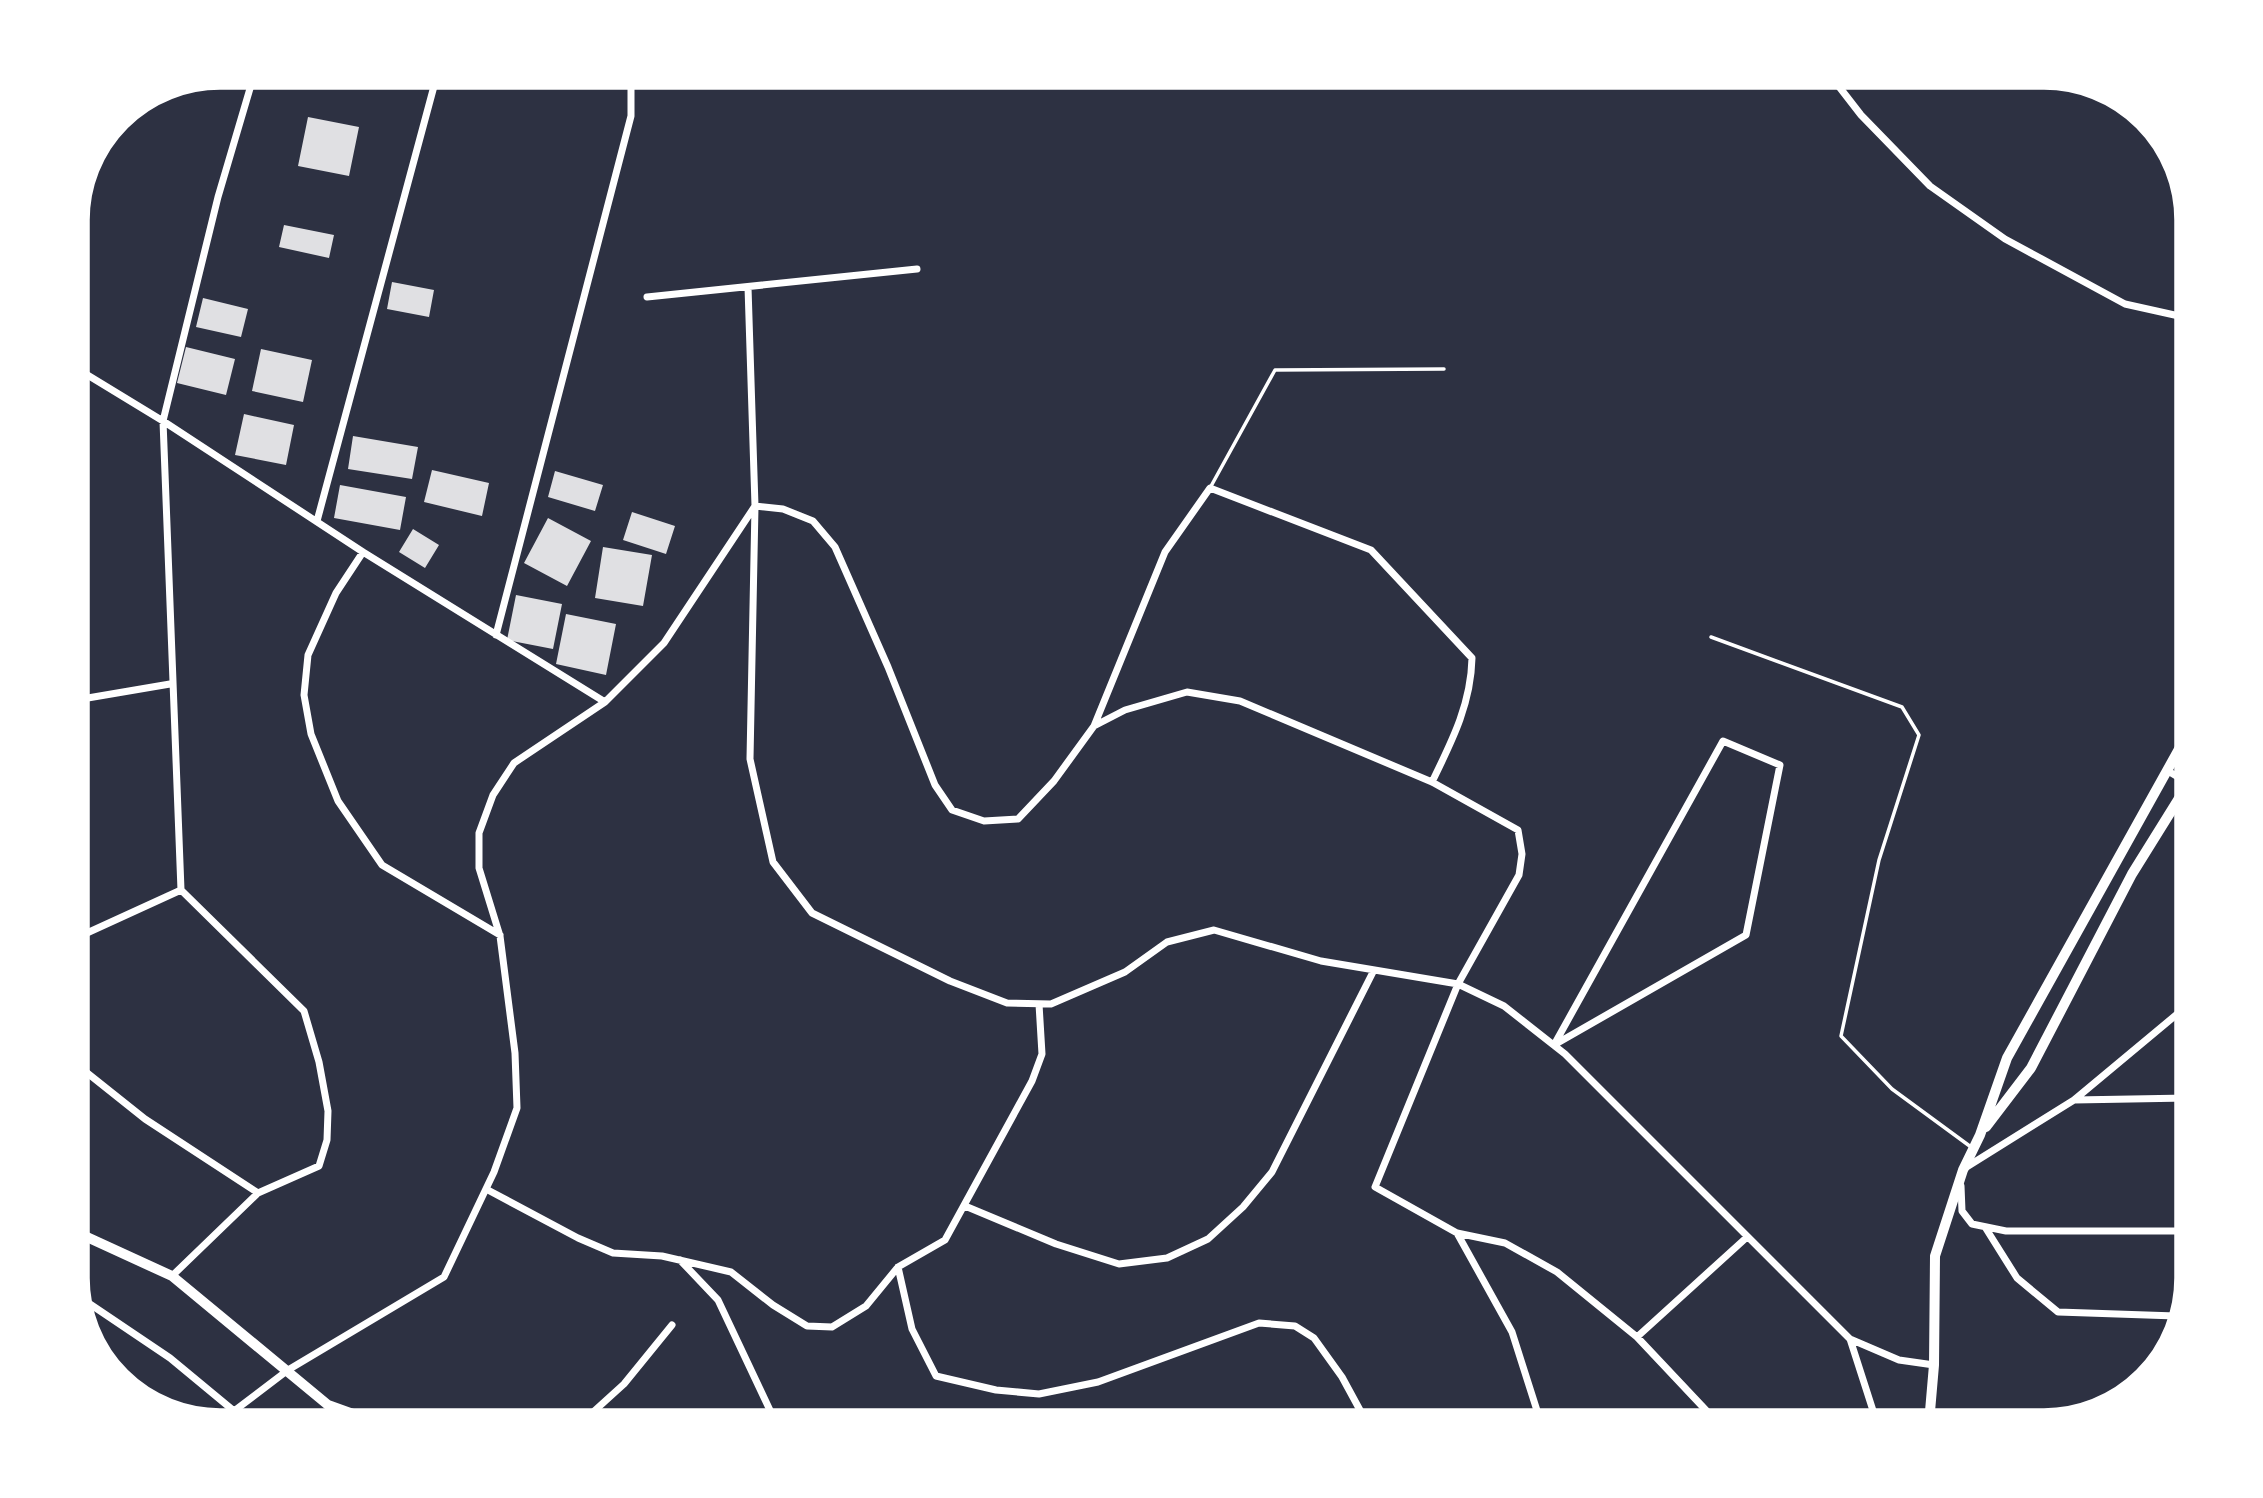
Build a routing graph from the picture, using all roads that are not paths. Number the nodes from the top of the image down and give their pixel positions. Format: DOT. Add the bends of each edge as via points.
graph roads {
  1 [pos="249,88"];
  2 [pos="434,88"];
  3 [pos="631,88"];
  4 [pos="1840,88"];
  5 [pos="917,269"];
  6 [pos="748,287"];
  7 [pos="647,297"];
  8 [pos="2176,315"];
  9 [pos="1444,369"];
  10 [pos="88,375"];
  11 [pos="163,421"];
  12 [pos="1210,488"];
  13 [pos="755,506"];
  14 [pos="317,521"];
  15 [pos="363,552"];
  16 [pos="496,635"];
  17 [pos="1711,637"];
  18 [pos="170,684"];
  19 [pos="88,698"];
  20 [pos="605,702"];
  21 [pos="1094,726"];
  22 [pos="2176,756"];
  23 [pos="2168,771"];
  24 [pos="2176,776"];
  25 [pos="1432,782"];
  26 [pos="2176,802"];
  27 [pos="181,890"];
  28 [pos="88,932"];
  29 [pos="500,936"];
  30 [pos="1374,970"];
  31 [pos="1458,984"];
  32 [pos="1039,1004"];
  33 [pos="2176,1014"];
  34 [pos="1554,1045"];
  35 [pos="88,1074"];
  36 [pos="2176,1098"];
  37 [pos="2074,1100"];
  38 [pos="1980,1135"];
  39 [pos="1973,1149"];
  40 [pos="1963,1170"];
  41 [pos="486,1189"];
  42 [pos="258,1193"];
  43 [pos="965,1206"];
  44 [pos="1985,1227"];
  45 [pos="2176,1231"];
  46 [pos="1457,1233"];
  47 [pos="88,1238"];
  48 [pos="1746,1238"];
  49 [pos="680,1259"];
  50 [pos="898,1267"];
  51 [pos="172,1276"];
  52 [pos="91,1305"];
  53 [pos="2170,1316"];
  54 [pos="672,1325"];
  55 [pos="1637,1337"];
  56 [pos="1850,1339"];
  57 [pos="1934,1365"];
  58 [pos="288,1370"];
  59 [pos="233,1410"];
  60 [pos="235,1410"];
  61 [pos="342,1410"];
  62 [pos="595,1410"];
  63 [pos="770,1410"];
  64 [pos="1360,1410"];
  65 [pos="1537,1410"];
  66 [pos="1706,1410"];
  67 [pos="1873,1410"];
  68 [pos="1930,1410"];
  1 -- 11 [label="street"];
  2 -- 14 [label="street"];
  3 -- 16 [label="street" via="631,116"];
  4 -- 8 [label="street" via="1930,186 1995,231 2124,304"];
  5 -- 6 [label="street"];
  6 -- 7 [label="street"];
  6 -- 13 [label="street"];
  9 -- 12 [label="lane" via="1275,370"];
  10 -- 11 [label="street"];
  11 -- 14 [label="street"];
  11 -- 18 [label="street"];
  12 -- 21 [label="street" via="1165,552"];
  12 -- 25 [label="street" via="1371,550 1472,658 1468,700"];
  13 -- 20 [label="street" via="664,643"];
  13 -- 21 [label="street" via="783,509 813,521 835,547 926,765 952,810 985,821 1018,819 1054,781"];
  13 -- 32 [label="street" via="750,759 773,862 813,912 950,981 1007,1003"];
  14 -- 15 [label="street"];
  15 -- 16 [label="street"];
  15 -- 29 [label="street" via="336,593 308,655 304,695 311,734 338,801 382,865"];
  16 -- 20 [label="street"];
  17 -- 39 [label="lane" via="1902,706 1919,735 1879,860 1841,1037 1892,1089"];
  18 -- 19 [label="street"];
  18 -- 27 [label="street"];
  20 -- 29 [label="street" via="514,763 493,795 479,833 479,868"];
  21 -- 25 [label="street" via="1125,710 1187,692 1240,701"];
  22 -- 23 [label="main road"];
  23 -- 24 [label="street"];
  23 -- 38 [label="main road" via="2007,1058"];
  25 -- 31 [label="street" via="1518,830 1522,854 1519,875"];
  26 -- 38 [label="main road" via="2132,874 2031,1068"];
  27 -- 28 [label="street"];
  27 -- 42 [label="street" via="304,1011 319,1062 328,1111 327,1140 319,1166"];
  29 -- 41 [label="street" via="517,1108"];
  30 -- 31 [label="street"];
  30 -- 32 [label="street" via="1321,961 1214,930 1167,942 1125,972 1051,1004"];
  30 -- 43 [label="street" via="1272,1172 1243,1208 1208,1239 1167,1258 1119,1264"];
  31 -- 34 [label="street" via="1504,1006"];
  31 -- 46 [label="street" via="1375,1187"];
  32 -- 43 [label="street" via="1039,1063"];
  33 -- 37 [label="street"];
  34 -- 34 [label="street" via="1723,741 1780,765 1746,935"];
  34 -- 48 [label="street"];
  35 -- 42 [label="street" via="145,1119"];
  36 -- 37 [label="street"];
  37 -- 40 [label="street"];
  38 -- 39 [label="main road"];
  39 -- 40 [label="main road"];
  40 -- 44 [label="street" via="1962,1211 1972,1224"];
  40 -- 57 [label="main road" via="1935,1256"];
  41 -- 49 [label="street" via="613,1253"];
  41 -- 58 [label="street" via="444,1277"];
  42 -- 51 [label="street"];
  43 -- 50 [label="street" via="944,1240"];
  44 -- 45 [label="street" via="2006,1231"];
  44 -- 53 [label="street" via="2017,1279 2058,1312"];
  46 -- 55 [label="street" via="1505,1243 1557,1272"];
  46 -- 65 [label="street" via="1512,1332"];
  47 -- 51 [label="street"];
  48 -- 55 [label="street"];
  48 -- 56 [label="street"];
  49 -- 50 [label="street" via="731,1272 807,1326 832,1327 866,1306"];
  49 -- 63 [label="street" via="718,1300"];
  50 -- 64 [label="street" via="912,1329 936,1376 1039,1394 1098,1382 1259,1323 1294,1326 1314,1338"];
  51 -- 58 [label="street"];
  52 -- 59 [label="street" via="170,1358"];
  54 -- 62 [label="street" via="624,1384"];
  55 -- 66 [label="street"];
  56 -- 57 [label="street" via="1899,1360"];
  56 -- 67 [label="street"];
  57 -- 68 [label="main road"];
  58 -- 60 [label="street"];
  58 -- 61 [label="street" via="328,1405"];
}
